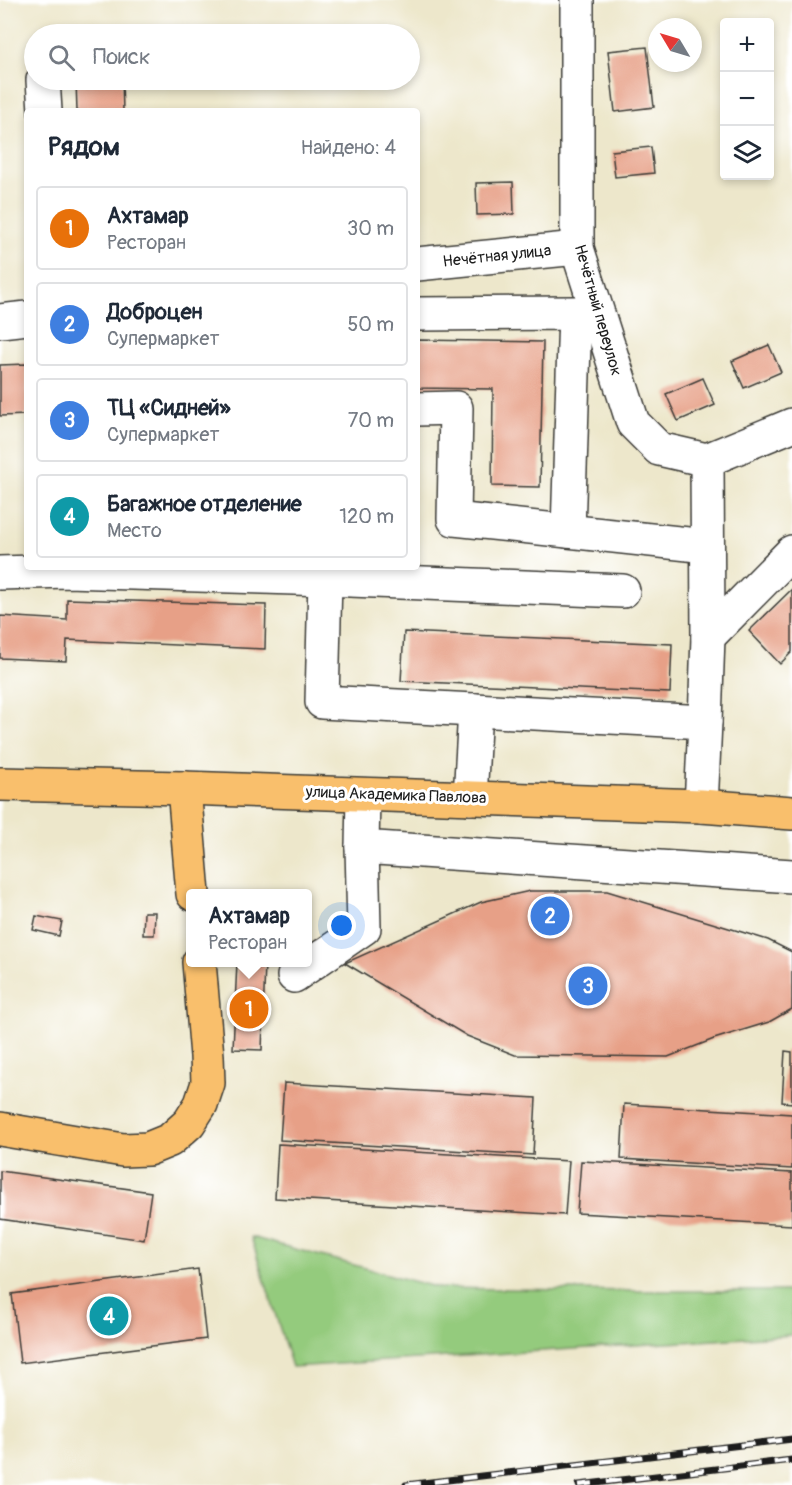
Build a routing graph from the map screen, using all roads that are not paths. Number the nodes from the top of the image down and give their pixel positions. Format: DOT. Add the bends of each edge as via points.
graph roads {
  1 [pos="577,0"];
  2 [pos="44,90"];
  3 [pos="45,108"];
  4 [pos="577,248"];
  5 [pos="420,264"];
  6 [pos="420,314"];
  7 [pos="24,318"];
  8 [pos="0,321"];
  9 [pos="420,409"];
  10 [pos="792,425"];
  11 [pos="707,460"];
  12 [pos="567,531"];
  13 [pos="707,546"];
  14 [pos="792,552"];
  15 [pos="0,573"];
  16 [pos="325,579"];
  17 [pos="623,591"];
  18 [pos="708,637"];
  19 [pos="475,710"];
  20 [pos="705,722"];
  21 [pos="0,784"];
  22 [pos="184,788"];
  23 [pos="363,795"];
  24 [pos="470,798"];
  25 [pos="701,806"];
  26 [pos="792,813"];
  27 [pos="362,847"];
  28 [pos="792,876"];
  29 [pos="193,889"];
  30 [pos="312,964"];
  31 [pos="199,967"];
  32 [pos="307,967"];
  33 [pos="294,976"];
  34 [pos="0,1129"];
  1 -- 4 [label="street, Нечётный переулок"];
  2 -- 3 [label="street"];
  4 -- 5 [label="street, Нечётная улица"];
  4 -- 11 [label="street, Нечётный переулок" via="633,423 659,449"];
  6 -- 12 [label="street" via="575,313"];
  7 -- 8 [label="street"];
  9 -- 12 [label="street" via="456,408 454,519"];
  10 -- 11 [label="street"];
  11 -- 13 [label="street"];
  12 -- 13 [label="street"];
  13 -- 18 [label="street"];
  14 -- 18 [label="street"];
  15 -- 16 [label="street" via="67,571"];
  16 -- 17 [label="street"];
  16 -- 19 [label="street" via="322,702"];
  18 -- 20 [label="street"];
  19 -- 20 [label="street"];
  19 -- 24 [label="street"];
  20 -- 25 [label="street"];
  21 -- 22 [label="main road, улица Академика Павлова"];
  22 -- 23 [label="main road, улица Академика Павлова"];
  22 -- 29 [label="main road"];
  23 -- 24 [label="main road, улица Академика Павлова"];
  23 -- 27 [label="street"];
  24 -- 25 [label="main road, улица Академика Павлова"];
  25 -- 26 [label="main road, улица Академика Павлова"];
  27 -- 28 [label="street"];
  27 -- 30 [label="street" via="364,928"];
  31 -- 34 [label="main road" via="207,1083 201,1104 189,1123 170,1140 148,1149 123,1150"];
  32 -- 33 [label="street"];
}
